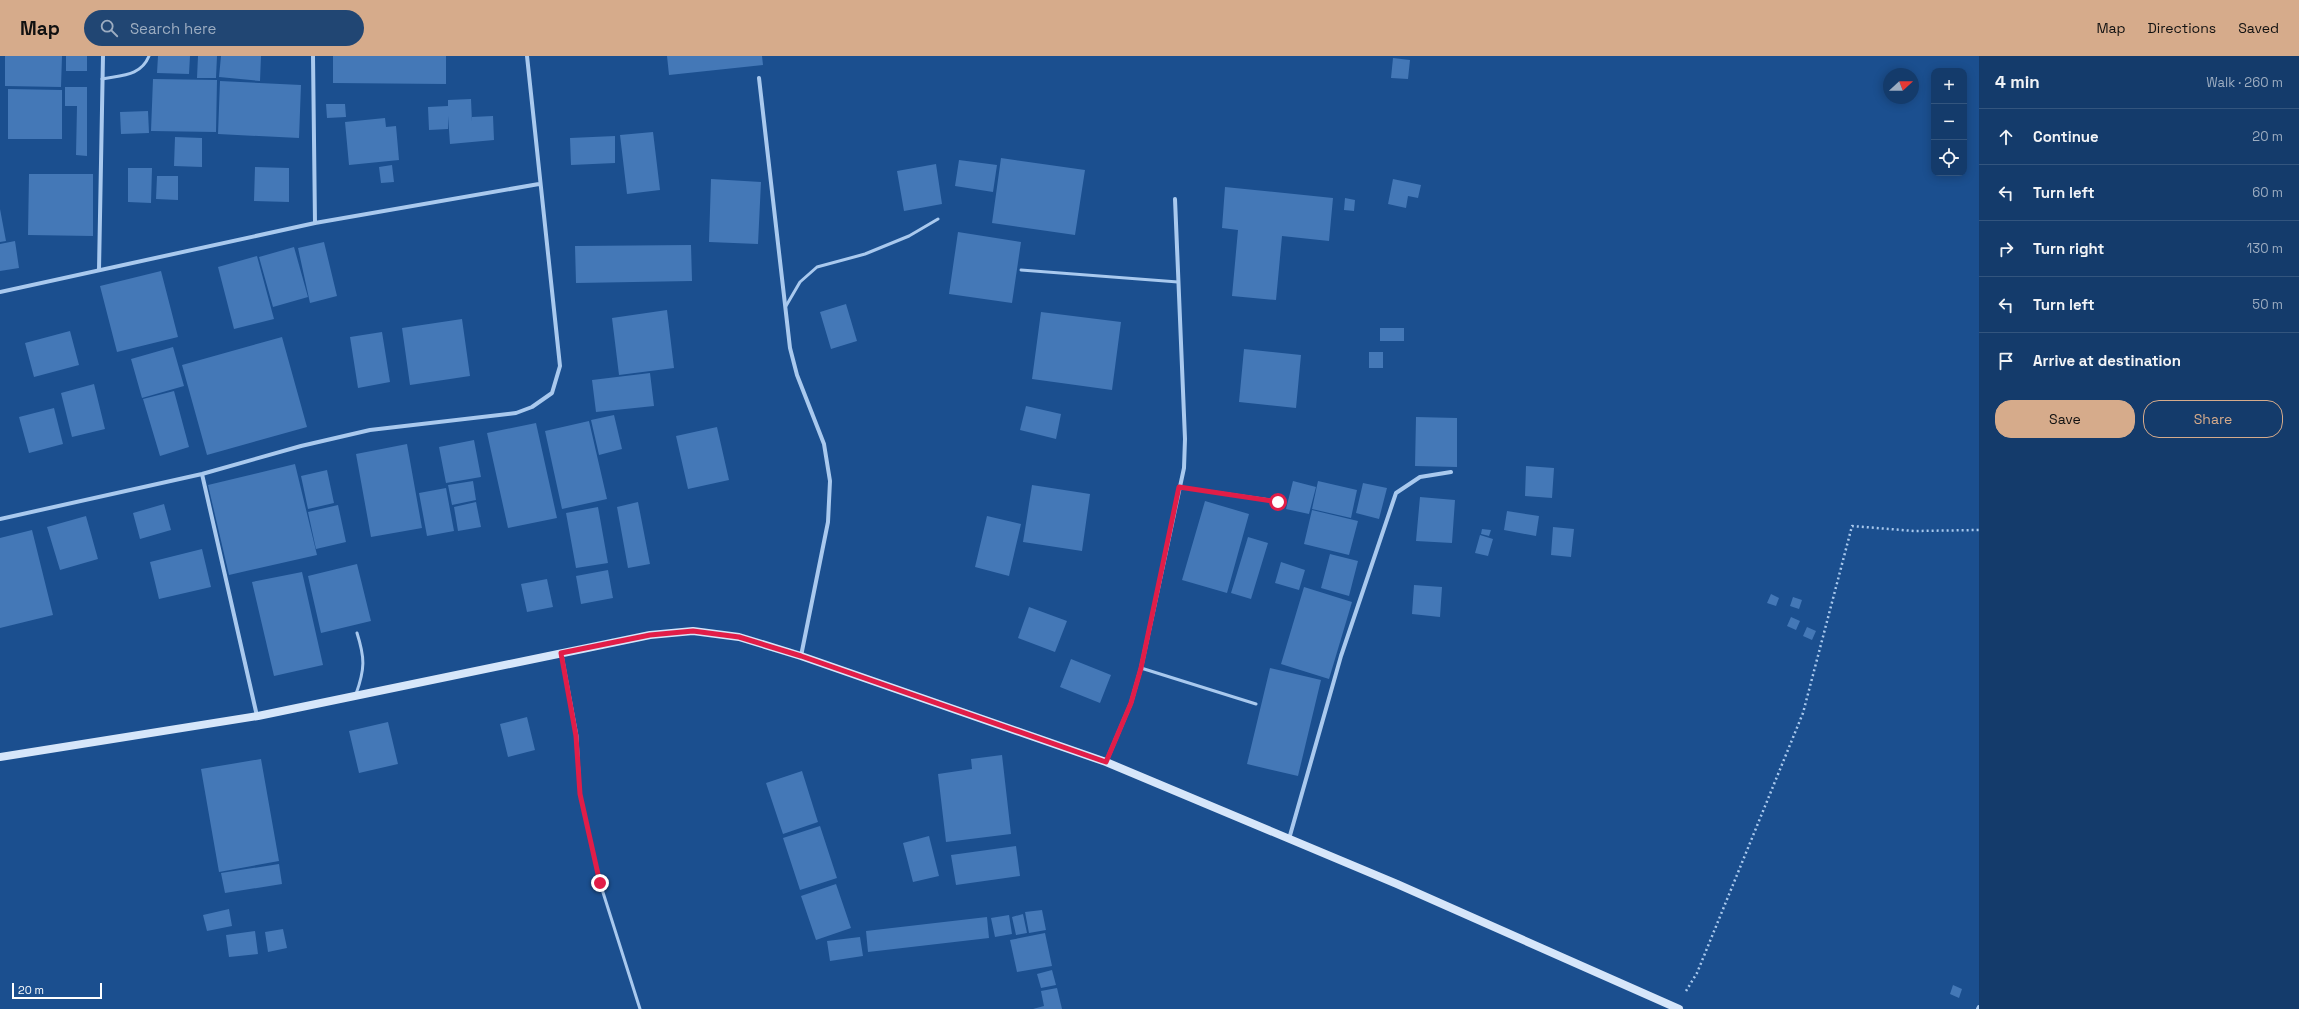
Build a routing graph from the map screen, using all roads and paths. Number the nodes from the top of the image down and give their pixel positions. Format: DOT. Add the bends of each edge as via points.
graph roads {
  1 [pos="103,56"];
  2 [pos="149,56"];
  3 [pos="313,56"];
  4 [pos="527,56"];
  5 [pos="759,78"];
  6 [pos="102,79"];
  7 [pos="539,184"];
  8 [pos="1175,199"];
  9 [pos="938,219"];
  10 [pos="315,223"];
  11 [pos="99,270"];
  12 [pos="1021,270"];
  13 [pos="1178,282"];
  14 [pos="0,292"];
  15 [pos="786,306"];
  16 [pos="1451,472"];
  17 [pos="202,474"];
  18 [pos="1179,487"];
  19 [pos="1278,502"];
  20 [pos="0,519"];
  21 [pos="1979,530"];
  22 [pos="357,633"];
  23 [pos="561,653"];
  24 [pos="801,656"];
  25 [pos="1141,668"];
  26 [pos="355,696"];
  27 [pos="1256,704"];
  28 [pos="258,716"];
  29 [pos="0,757"];
  30 [pos="1106,762"];
  31 [pos="1289,839"];
  32 [pos="1678,1008"];
  33 [pos="640,1009"];
  1 -- 6 [label="street"];
  2 -- 6 [label="lane" via="145,66 134,72"];
  3 -- 10 [label="street"];
  4 -- 7 [label="street"];
  5 -- 15 [label="street"];
  6 -- 11 [label="street"];
  7 -- 10 [label="street"];
  7 -- 17 [label="street" via="560,366 552,393 532,407 516,413 370,430 301,446"];
  8 -- 13 [label="street"];
  9 -- 15 [label="lane" via="909,236 865,254 817,267 800,282"];
  10 -- 11 [label="street"];
  11 -- 14 [label="street"];
  12 -- 13 [label="lane"];
  13 -- 18 [label="street" via="1185,439 1184,468"];
  15 -- 24 [label="street" via="790,348 797,375 824,444 830,481 828,522"];
  16 -- 31 [label="street" via="1420,477 1396,493 1341,656"];
  17 -- 20 [label="street"];
  17 -- 28 [label="street"];
  18 -- 19 [label="lane"];
  18 -- 25 [label="street"];
  21 -- 32 [label="path" via="1914,530 1852,526 1803,713 1697,973"];
  22 -- 26 [label="lane" via="364,655 364,668"];
  23 -- 24 [label="street" via="650,635 693,631 739,637"];
  23 -- 26 [label="street"];
  23 -- 33 [label="lane" via="576,736 580,794 600,883"];
  24 -- 30 [label="street"];
  25 -- 27 [label="lane"];
  25 -- 30 [label="street" via="1131,703"];
  26 -- 28 [label="street"];
  28 -- 29 [label="street"];
  30 -- 31 [label="street"];
  31 -- 32 [label="street"];
}
